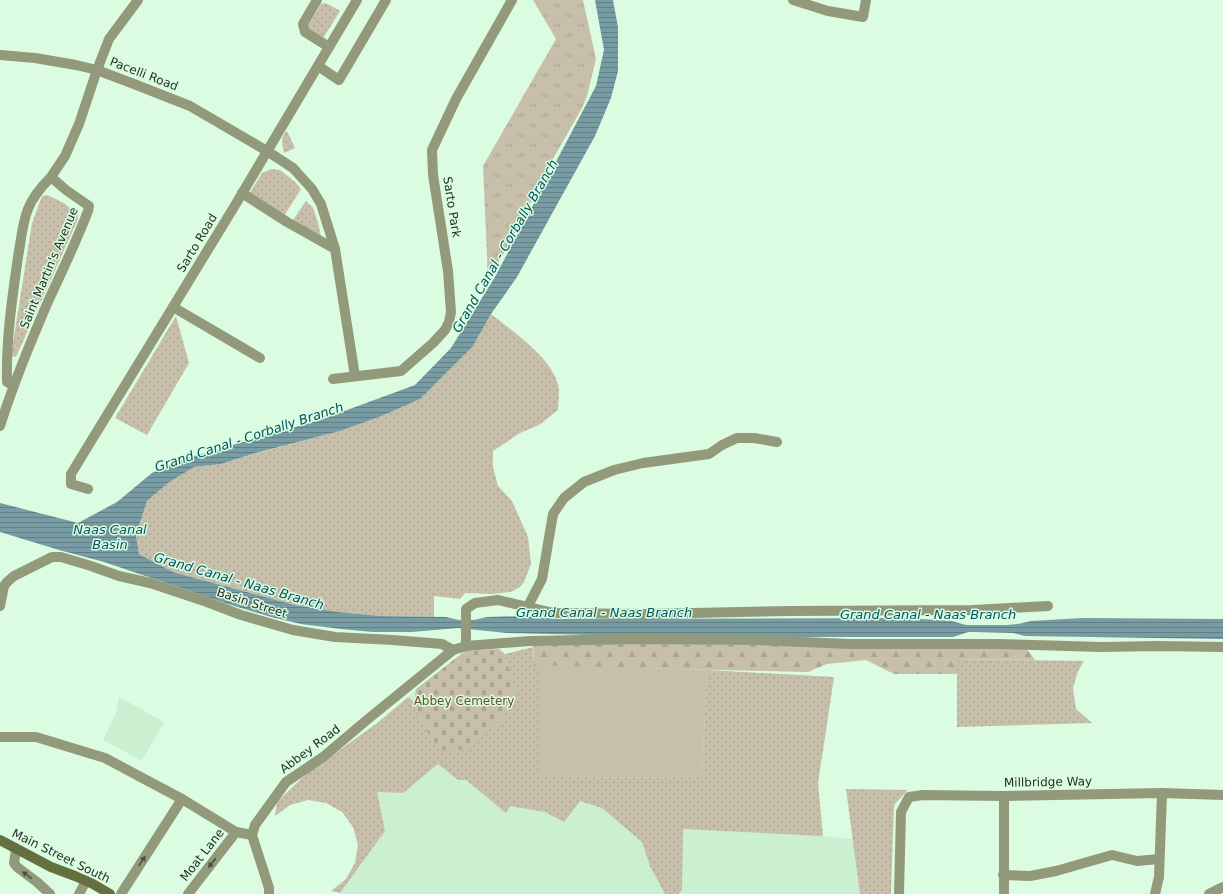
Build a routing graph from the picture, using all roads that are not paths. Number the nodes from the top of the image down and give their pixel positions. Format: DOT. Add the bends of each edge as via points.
graph roads {
  1 [pos="138,0"];
  2 [pos="317,0"];
  3 [pos="357,0"];
  4 [pos="386,0"];
  5 [pos="512,0"];
  6 [pos="793,0"];
  7 [pos="866,0"];
  8 [pos="329,47"];
  9 [pos="0,55"];
  10 [pos="318,66"];
  11 [pos="97,70"];
  12 [pos="267,151"];
  13 [pos="51,177"];
  14 [pos="242,194"];
  15 [pos="335,249"];
  16 [pos="173,307"];
  17 [pos="260,358"];
  18 [pos="355,376"];
  19 [pos="333,379"];
  20 [pos="13,385"];
  21 [pos="0,426"];
  22 [pos="777,442"];
  23 [pos="88,489"];
  24 [pos="0,606"];
  25 [pos="528,606"];
  26 [pos="1048,606"];
  27 [pos="466,642"];
  28 [pos="1223,647"];
  29 [pos="454,650"];
  30 [pos="0,737"];
  31 [pos="1162,793"];
  32 [pos="1223,795"];
  33 [pos="1004,796"];
  34 [pos="182,799"];
  35 [pos="236,832"];
  36 [pos="252,835"];
  37 [pos="0,840"];
  38 [pos="16,850"];
  39 [pos="1159,859"];
  40 [pos="1004,875"];
  41 [pos="86,881"];
  42 [pos="1223,887"];
  43 [pos="50,894"];
  44 [pos="79,894"];
  45 [pos="110,894"];
  46 [pos="121,894"];
  47 [pos="188,894"];
  48 [pos="270,894"];
  49 [pos="899,894"];
  50 [pos="1004,894"];
  51 [pos="1155,894"];
  52 [pos="1208,894"];
  1 -- 11 [label="street, Saint Martin's Avenue" via="110,39"];
  2 -- 8 [label="street" via="303,24 305,32"];
  3 -- 8 [label="street, Sarto Road"];
  4 -- 10 [label="street" via="339,80"];
  5 -- 18 [label="street, Sarto Park" via="456,99 432,150 433,175 448,271 451,312 449,322 433,343 401,371"];
  6 -- 7 [label="street" via="828,11 865,17"];
  8 -- 10 [label="street, Sarto Road"];
  9 -- 11 [label="street, Pacelli Road" via="35,58"];
  10 -- 12 [label="street, Sarto Road"];
  11 -- 12 [label="street, Pacelli Road" via="190,106"];
  11 -- 13 [label="street, Saint Martin's Avenue" via="79,124 65,156"];
  12 -- 14 [label="street, Sarto Road"];
  12 -- 15 [label="street" via="293,168 312,189 321,204"];
  13 -- 20 [label="street, Saint Martin's Avenue" via="37,191 28,209 22,236 6,354 7,382"];
  13 -- 20 [label="street, Saint Martin's Avenue" via="88,206 88,211"];
  14 -- 15 [label="street"];
  14 -- 16 [label="street, Sarto Road"];
  15 -- 18 [label="street"];
  16 -- 17 [label="street"];
  16 -- 23 [label="street, Sarto Road" via="71,474 71,484"];
  18 -- 19 [label="street, Sarto Park"];
  20 -- 21 [label="street, Saint Martin's Avenue"];
  22 -- 25 [label="street" via="737,438 709,454 614,470 584,482 564,498 553,514 542,579"];
  24 -- 29 [label="street, Basin Street" via="4,586 14,576 52,557 61,557 293,630 335,637 442,644"];
  25 -- 26 [label="street" via="554,613 644,614 973,610"];
  25 -- 27 [label="street" via="498,600 475,603 466,609"];
  27 -- 28 [label="street, Abbey Road" via="643,639 850,644"];
  27 -- 29 [label="street, Abbey Road"];
  29 -- 36 [label="street, Abbey Road" via="323,757 286,782 255,825"];
  30 -- 34 [label="street" via="36,737 105,758"];
  31 -- 32 [label="street, Millbridge Way"];
  31 -- 33 [label="street, Millbridge Way"];
  31 -- 39 [label="street"];
  33 -- 40 [label="street"];
  33 -- 49 [label="street, Millbridge Way" via="909,797 901,812"];
  34 -- 35 [label="street"];
  46 -- 34 [label="street, one-way"];
  35 -- 36 [label="street"];
  35 -- 47 [label="street, Moat Lane, one-way"];
  36 -- 48 [label="street"];
  37 -- 38 [label="main road, Main Street South"];
  38 -- 41 [label="main road, Main Street South"];
  43 -- 38 [label="street, one-way" via="17,867 14,863"];
  39 -- 40 [label="street" via="1137,861 1112,855 1030,876"];
  39 -- 51 [label="street" via="1159,877"];
  40 -- 50 [label="street"];
  41 -- 44 [label="street"];
  41 -- 45 [label="main road, Main Street South"];
  42 -- 52 [label="street"];
}
